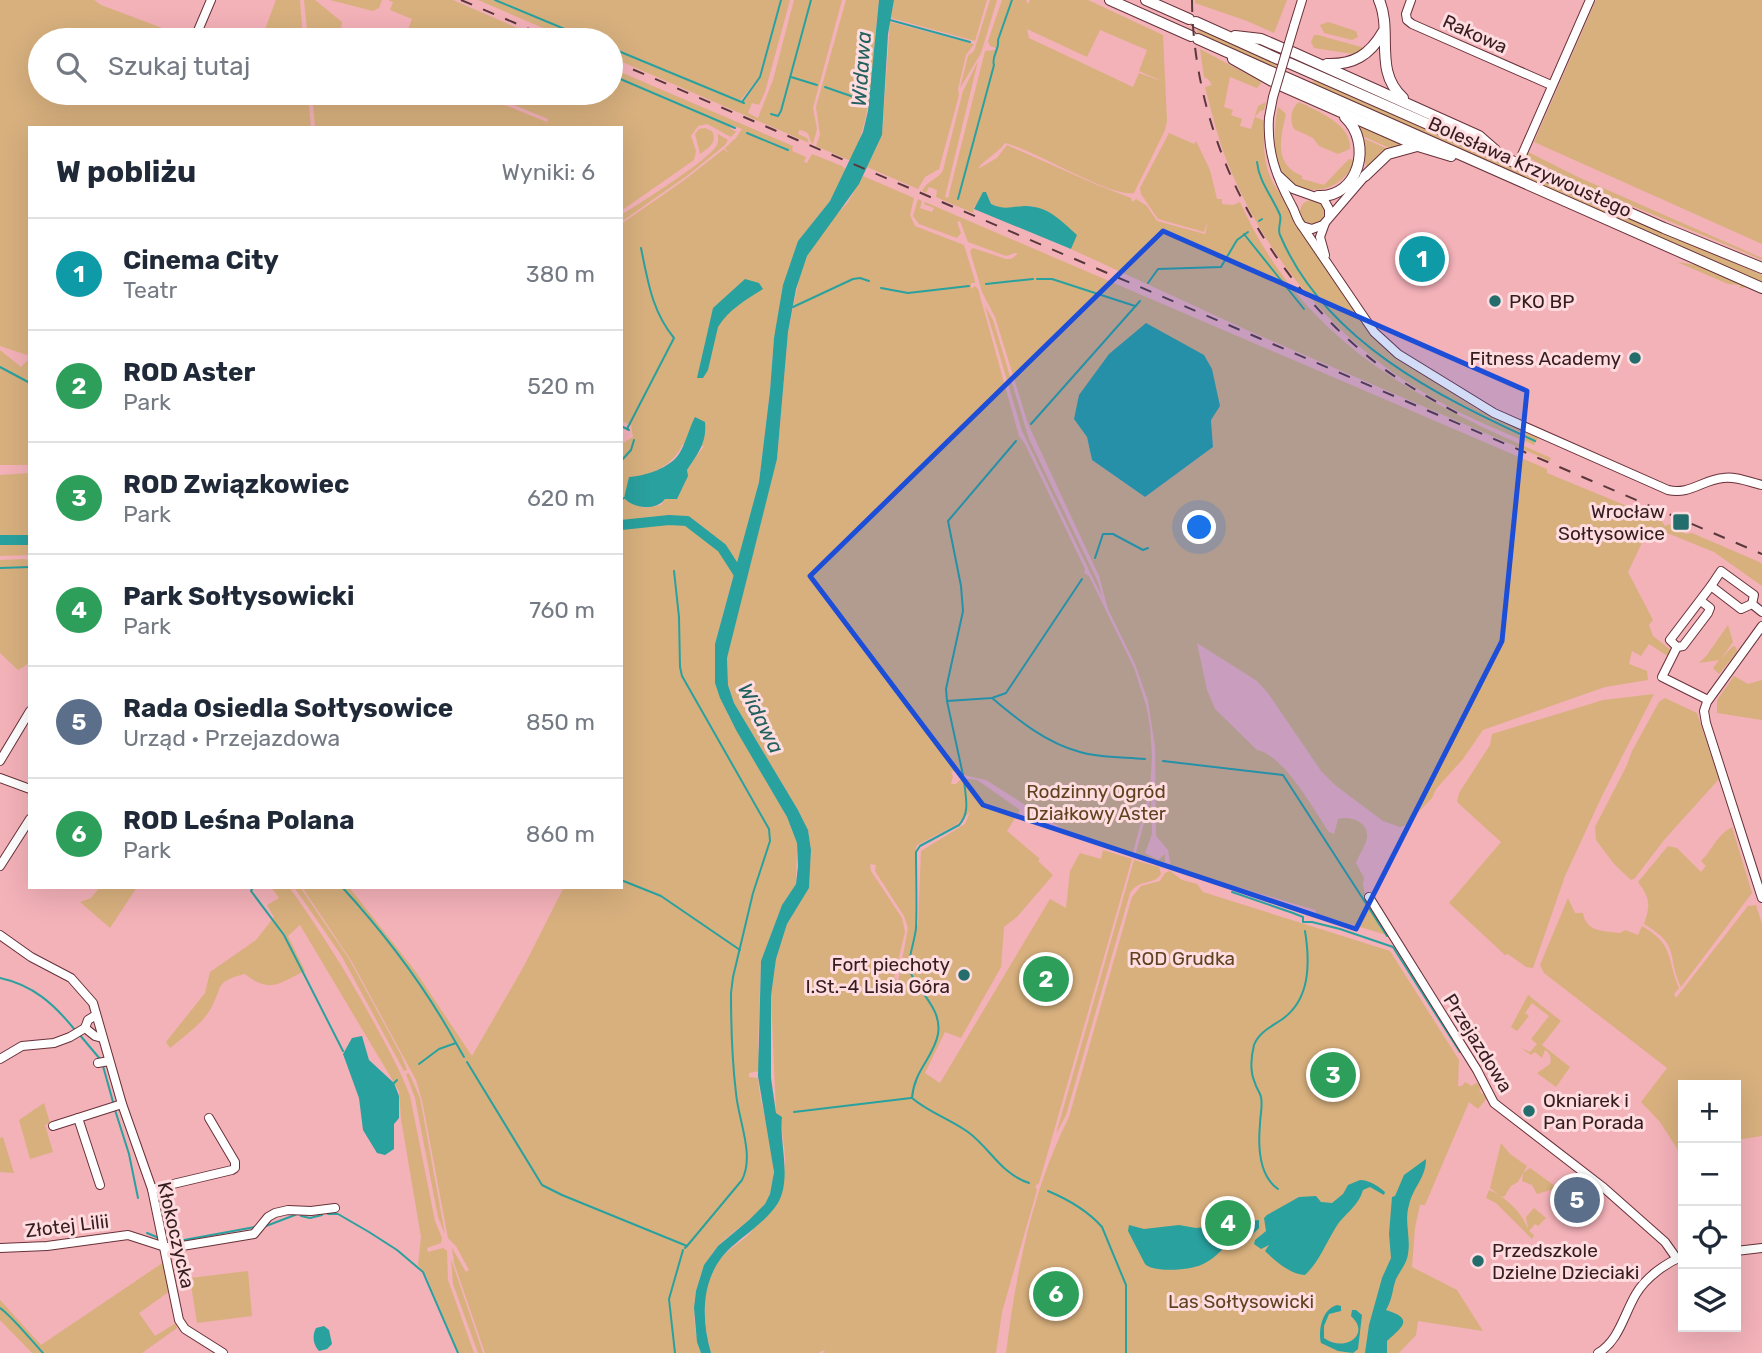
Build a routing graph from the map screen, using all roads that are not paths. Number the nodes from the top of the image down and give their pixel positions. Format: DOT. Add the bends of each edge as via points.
graph roads {
  1 [pos="211,0"];
  2 [pos="1110,0"];
  3 [pos="1146,0"];
  4 [pos="1302,0"];
  5 [pos="1379,0"];
  6 [pos="1412,0"];
  7 [pos="1587,1"];
  8 [pos="199,28"];
  9 [pos="1383,32"];
  10 [pos="1226,35"];
  11 [pos="1282,47"];
  12 [pos="1292,52"];
  13 [pos="1319,63"];
  14 [pos="1273,77"];
  15 [pos="1551,85"];
  16 [pos="1408,103"];
  17 [pos="1340,111"];
  18 [pos="1418,146"];
  19 [pos="1504,158"];
  20 [pos="1475,162"];
  21 [pos="1518,164"];
  22 [pos="1275,170"];
  23 [pos="1365,176"];
  24 [pos="1314,195"];
  25 [pos="1295,214"];
  26 [pos="1327,220"];
  27 [pos="1302,226"];
  28 [pos="1330,267"];
  29 [pos="1762,268"];
  30 [pos="1762,288"];
  31 [pos="1759,485"];
  32 [pos="1711,586"];
  33 [pos="1701,601"];
  34 [pos="1752,604"];
  35 [pos="1762,612"];
  36 [pos="1762,626"];
  37 [pos="1677,647"];
  38 [pos="1708,700"];
  39 [pos="28,714"];
  40 [pos="0,761"];
  41 [pos="0,778"];
  42 [pos="28,788"];
  43 [pos="28,822"];
  44 [pos="0,866"];
  45 [pos="1369,897"];
  46 [pos="1762,898"];
  47 [pos="0,935"];
  48 [pos="96,1015"];
  49 [pos="80,1031"];
  50 [pos="102,1038"];
  51 [pos="0,1059"];
  52 [pos="110,1061"];
  53 [pos="98,1063"];
  54 [pos="122,1104"];
  55 [pos="78,1118"];
  56 [pos="209,1118"];
  57 [pos="53,1126"];
  58 [pos="100,1185"];
  59 [pos="152,1189"];
  60 [pos="335,1208"];
  61 [pos="163,1240"];
  62 [pos="0,1248"];
  63 [pos="1762,1248"];
  64 [pos="1741,1250"];
  65 [pos="1678,1256"];
  66 [pos="1678,1259"];
  67 [pos="1608,1350"];
  68 [pos="223,1353"];
  69 [pos="1598,1353"];
  1 -- 8 [label="street"];
  2 -- 14 [label="main road" via="1218,49 1245,69"];
  3 -- 10 [label="main road, Bolesława Krzywoustego"];
  4 -- 22 [label="street, bridge" via="1269,118"];
  5 -- 9 [label="main road"];
  6 -- 15 [label="street, Rakowa" via="1406,14 1412,24"];
  7 -- 15 [label="street"];
  9 -- 13 [label="main road" via="1357,60"];
  9 -- 16 [label="main road" via="1388,77"];
  10 -- 11 [label="main road"];
  10 -- 19 [label="main road, Bolesława Krzywoustego"];
  12 -- 13 [label="main road"];
  13 -- 16 [label="main road"];
  15 -- 21 [label="street"];
  16 -- 19 [label="main road" via="1479,136"];
  17 -- 18 [label="main road"];
  17 -- 20 [label="main road, Bolesława Krzywoustego" via="1284,82"];
  17 -- 24 [label="main road" via="1356,131 1360,160 1344,186 1331,194"];
  18 -- 20 [label="main road"];
  18 -- 23 [label="main road" via="1388,155"];
  19 -- 21 [label="main road, Bolesława Krzywoustego"];
  20 -- 30 [label="main road, Bolesława Krzywoustego"];
  21 -- 29 [label="main road, Bolesława Krzywoustego"];
  22 -- 24 [label="street" via="1290,187"];
  22 -- 25 [label="street"];
  23 -- 26 [label="street"];
  24 -- 25 [label="street" via="1300,200"];
  24 -- 26 [label="street" via="1328,205"];
  25 -- 27 [label="street"];
  26 -- 27 [label="street" via="1315,229"];
  26 -- 28 [label="street" via="1321,239"];
  27 -- 28 [label="street"];
  28 -- 31 [label="street" via="1363,318 1387,343 1494,413 1668,490 1689,491 1721,478"];
  32 -- 33 [label="street"];
  32 -- 34 [label="street" via="1741,609"];
  32 -- 34 [label="street" via="1721,571 1754,595"];
  33 -- 37 [label="street" via="1670,640"];
  33 -- 37 [label="street" via="1710,608 1709,613 1684,646"];
  34 -- 35 [label="street"];
  36 -- 38 [label="street"];
  37 -- 38 [label="street" via="1662,677"];
  38 -- 46 [label="street" via="1706,723"];
  39 -- 40 [label="street"];
  41 -- 42 [label="street"];
  43 -- 44 [label="street"];
  45 -- 65 [label="street, Przejazdowa" via="1494,1102 1604,1188"];
  47 -- 48 [label="street, Kłokoczycka" via="78,983"];
  48 -- 49 [label="street"];
  48 -- 50 [label="street, Kłokoczycka"];
  49 -- 50 [label="street"];
  49 -- 51 [label="street" via="54,1043 22,1046"];
  50 -- 52 [label="street, Kłokoczycka"];
  52 -- 53 [label="street"];
  52 -- 54 [label="street, Kłokoczycka"];
  54 -- 55 [label="street"];
  54 -- 59 [label="street, Kłokoczycka"];
  55 -- 57 [label="street"];
  55 -- 58 [label="street"];
  56 -- 59 [label="street" via="235,1168"];
  59 -- 61 [label="street, Kłokoczycka"];
  60 -- 61 [label="street, Złotej Lilii" via="281,1212 268,1217 254,1234 188,1246"];
  61 -- 62 [label="street, Złotej Lilii" via="128,1236"];
  61 -- 68 [label="street, Kłokoczycka" via="180,1323"];
  63 -- 64 [label="street"];
  66 -- 67 [label="street" via="1642,1286"];
  67 -- 69 [label="street"];
}
